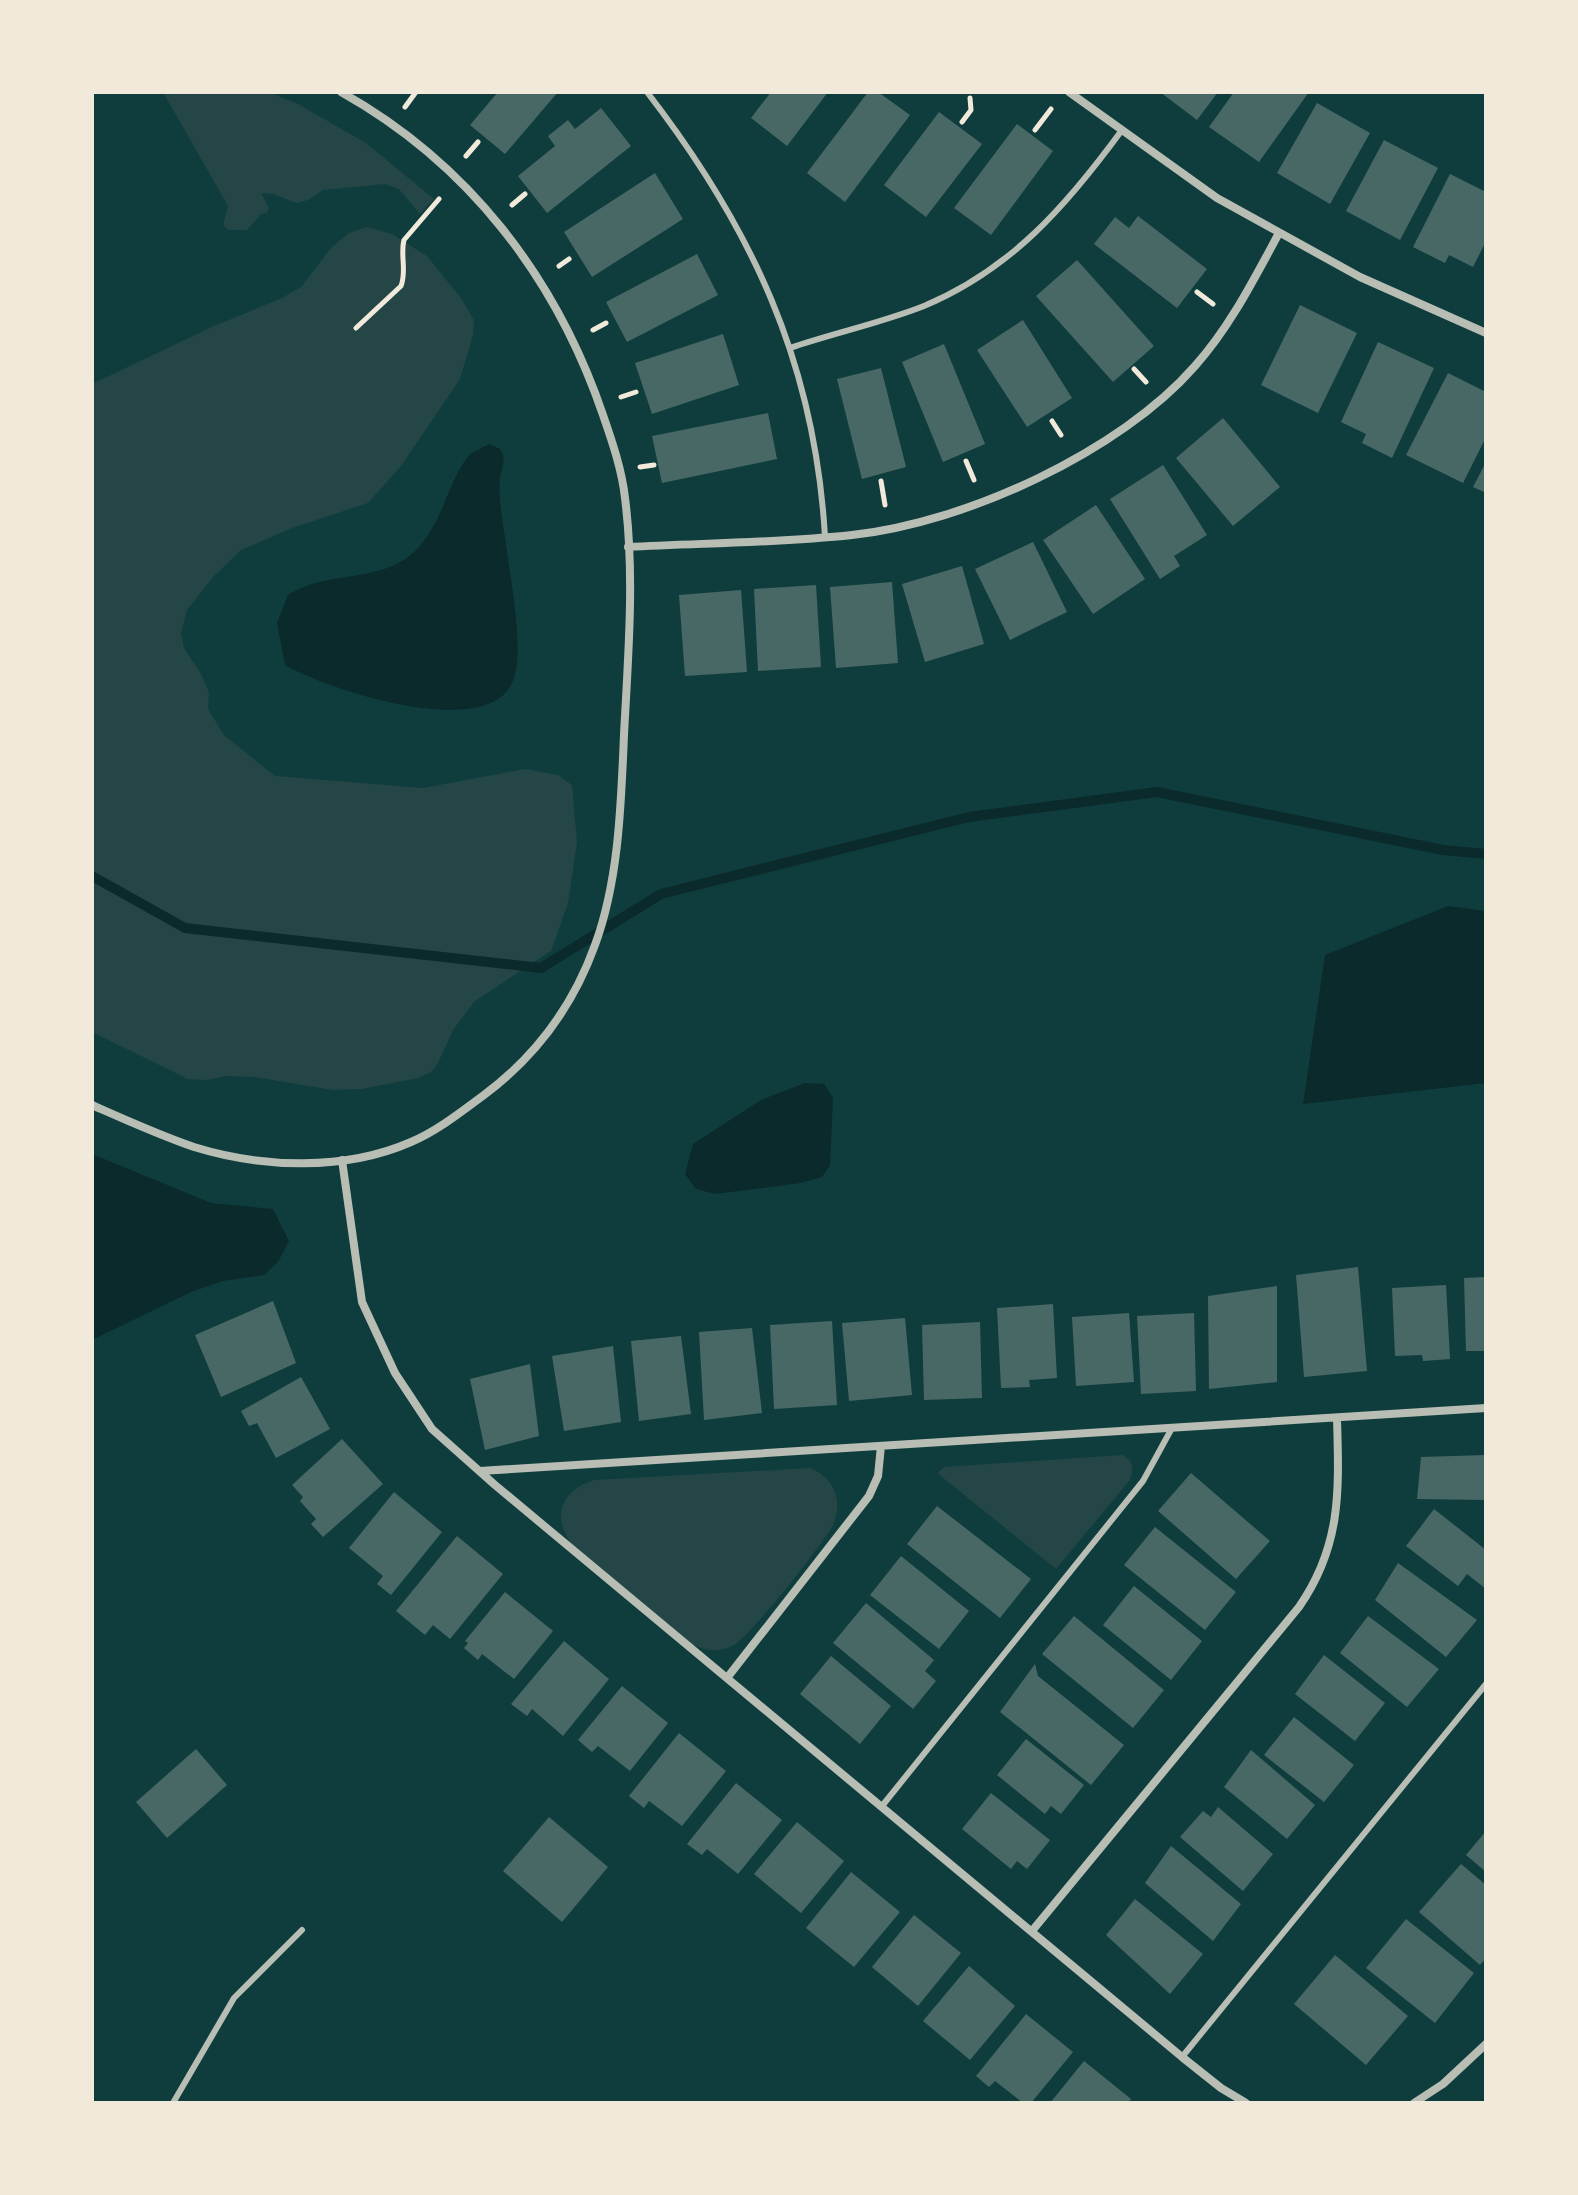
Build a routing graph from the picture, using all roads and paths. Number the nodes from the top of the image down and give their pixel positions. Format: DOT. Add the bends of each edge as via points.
graph roads {
  1 [pos="341,92"];
  2 [pos="416,92"];
  3 [pos="647,92"];
  4 [pos="1069,92"];
  5 [pos="351,94"];
  6 [pos="970,98"];
  7 [pos="405,107"];
  8 [pos="1051,109"];
  9 [pos="962,122"];
  10 [pos="1035,130"];
  11 [pos="1122,130"];
  12 [pos="478,142"];
  13 [pos="466,156"];
  14 [pos="525,194"];
  15 [pos="439,199"];
  16 [pos="512,205"];
  17 [pos="1279,233"];
  18 [pos="569,259"];
  19 [pos="559,266"];
  20 [pos="1197,292"];
  21 [pos="1213,304"];
  22 [pos="606,323"];
  23 [pos="356,328"];
  24 [pos="593,330"];
  25 [pos="1486,333"];
  26 [pos="790,348"];
  27 [pos="1134,369"];
  28 [pos="1146,382"];
  29 [pos="636,392"];
  30 [pos="621,397"];
  31 [pos="1052,421"];
  32 [pos="1061,435"];
  33 [pos="966,461"];
  34 [pos="654,465"];
  35 [pos="640,467"];
  36 [pos="974,480"];
  37 [pos="881,481"];
  38 [pos="885,505"];
  39 [pos="825,537"];
  40 [pos="628,547"];
  41 [pos="92,1105"];
  42 [pos="342,1160"];
  43 [pos="1486,1408"];
  44 [pos="1337,1418"];
  45 [pos="1172,1428"];
  46 [pos="881,1446"];
  47 [pos="480,1471"];
  48 [pos="727,1678"];
  49 [pos="1486,1684"];
  50 [pos="882,1806"];
  51 [pos="302,1930"];
  52 [pos="1032,1931"];
  53 [pos="1486,2044"];
  54 [pos="1182,2057"];
  55 [pos="173,2103"];
  56 [pos="1246,2103"];
  57 [pos="1414,2103"];
  1 -- 5 [label="street"];
  2 -- 7 [label="path"];
  3 -- 26 [label="lane" via="725,205 766,285"];
  4 -- 11 [label="street"];
  5 -- 40 [label="street" via="454,176 512,240 553,302 585,365 614,450 625,497"];
  6 -- 9 [label="path" via="971,110"];
  8 -- 10 [label="path"];
  11 -- 17 [label="street" via="1217,198"];
  11 -- 26 [label="lane" via="1062,207 978,279 922,307"];
  12 -- 13 [label="path"];
  14 -- 16 [label="path"];
  15 -- 23 [label="path" via="404,240 401,286"];
  17 -- 25 [label="street" via="1360,277"];
  17 -- 39 [label="street" via="1215,343 1174,390 1140,418 1071,460 934,520"];
  18 -- 19 [label="path"];
  20 -- 21 [label="path"];
  22 -- 24 [label="path"];
  26 -- 39 [label="lane" via="813,434"];
  27 -- 28 [label="path"];
  29 -- 30 [label="path"];
  31 -- 32 [label="path"];
  33 -- 36 [label="path"];
  34 -- 35 [label="path"];
  37 -- 38 [label="path"];
  39 -- 40 [label="street"];
  40 -- 42 [label="street" via="629,638 616,847 595,945 575,988 538,1047 466,1109 414,1141"];
  41 -- 42 [label="street" via="219,1152 288,1162"];
  42 -- 47 [label="street" via="362,1302 395,1373 432,1429"];
  43 -- 44 [label="street"];
  44 -- 45 [label="street"];
  44 -- 52 [label="street" via="1336,1519 1315,1585"];
  45 -- 46 [label="street"];
  45 -- 50 [label="lane" via="1143,1481"];
  46 -- 47 [label="street"];
  46 -- 48 [label="street" via="878,1476 862,1506"];
  47 -- 48 [label="street"];
  48 -- 50 [label="street"];
  49 -- 54 [label="lane"];
  50 -- 52 [label="street"];
  51 -- 55 [label="lane" via="234,1998"];
  52 -- 54 [label="street"];
  53 -- 57 [label="street"];
  54 -- 56 [label="street"];
}
